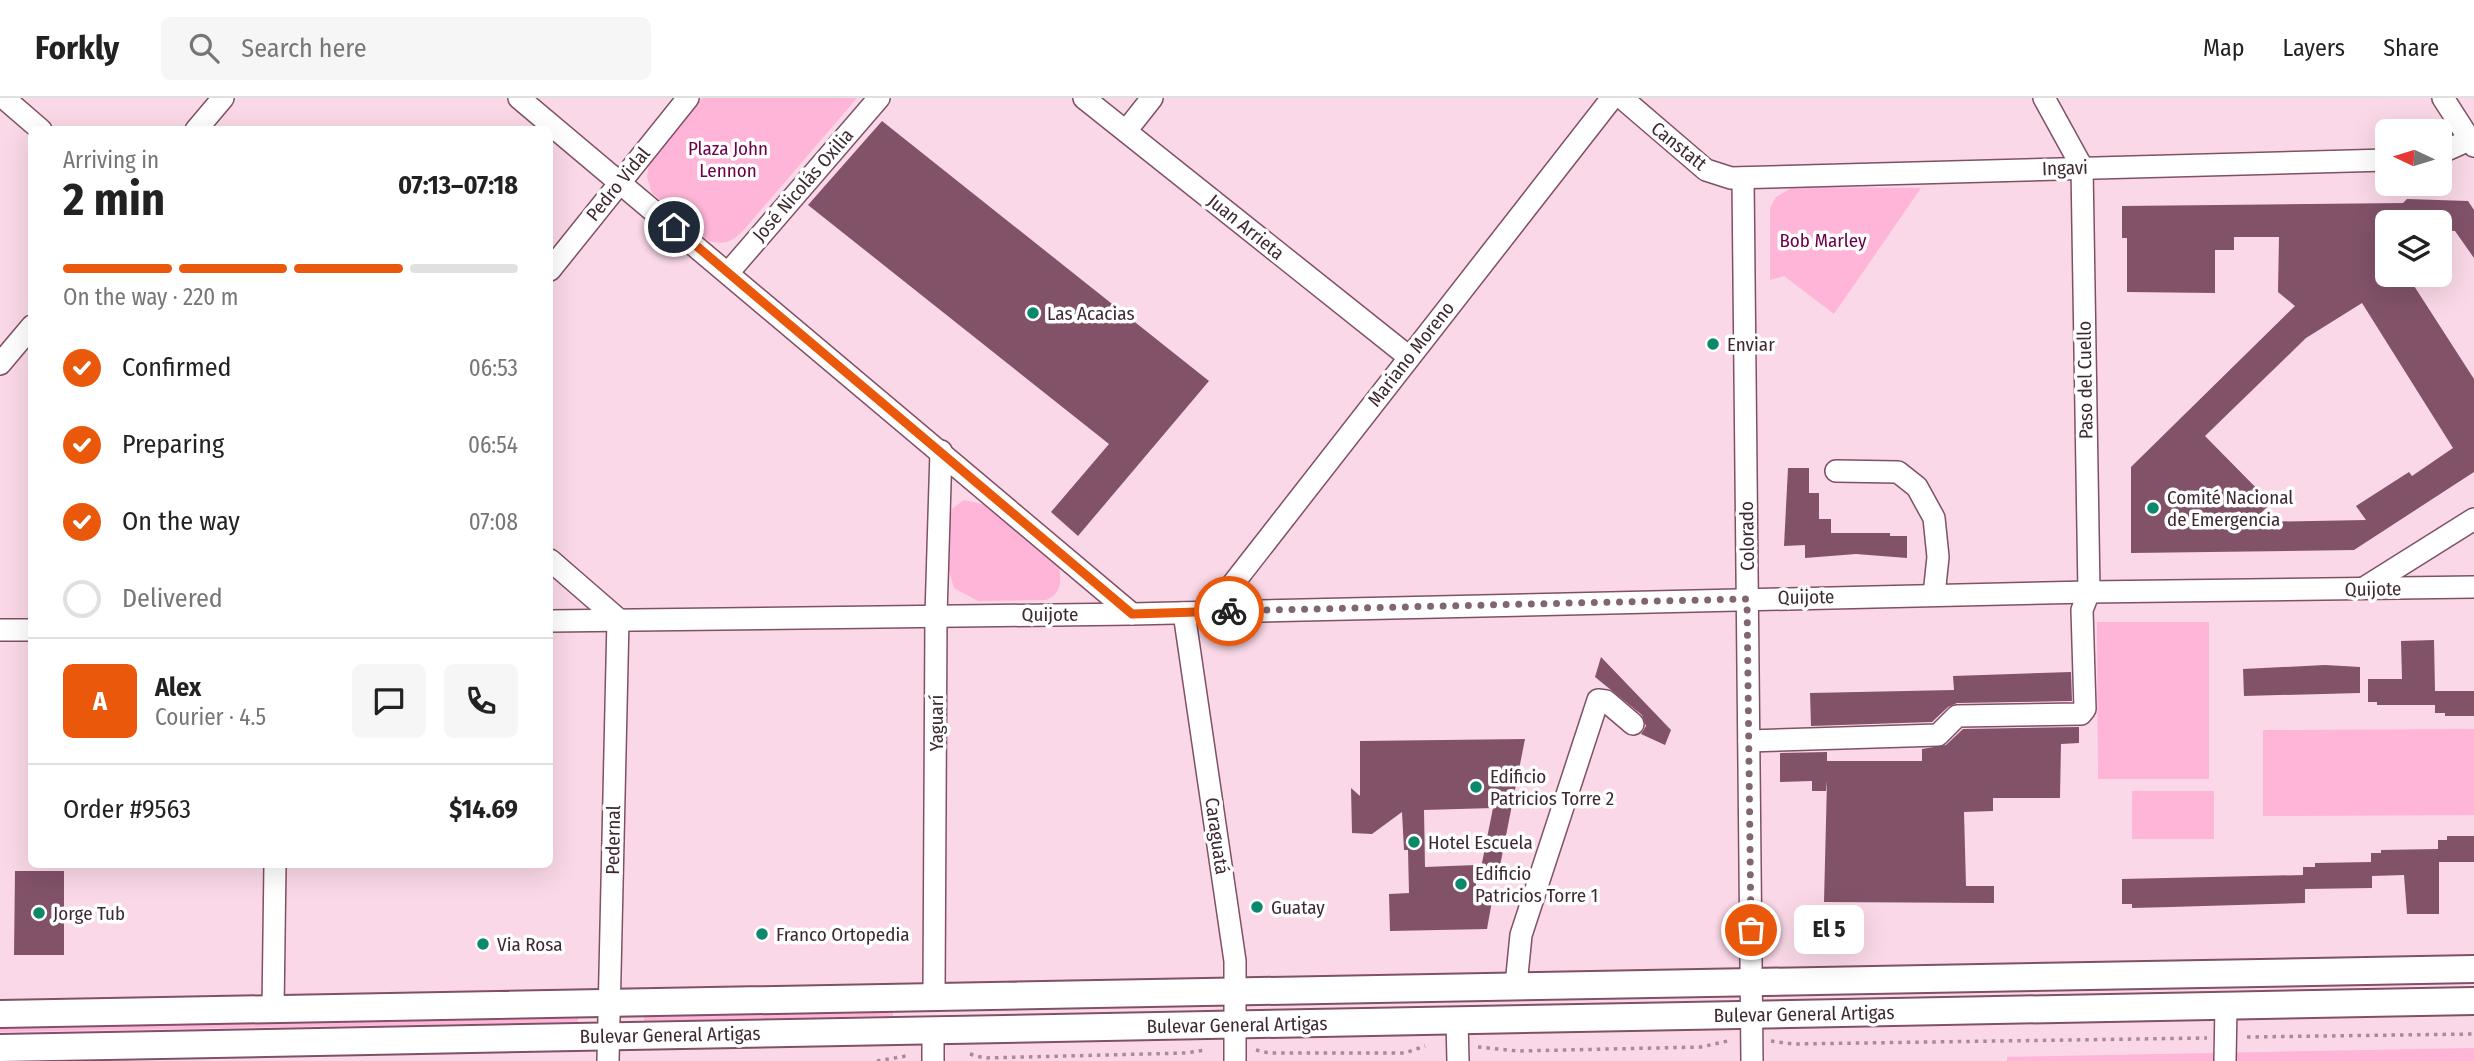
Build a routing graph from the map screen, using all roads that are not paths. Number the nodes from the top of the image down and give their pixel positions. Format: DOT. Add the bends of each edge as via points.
graph roads {
  1 [pos="4,98"];
  2 [pos="223,98"];
  3 [pos="519,98"];
  4 [pos="688,98"];
  5 [pos="879,98"];
  6 [pos="1084,98"];
  7 [pos="1152,98"];
  8 [pos="1612,98"];
  9 [pos="1622,98"];
  10 [pos="2044,98"];
  11 [pos="2445,99"];
  12 [pos="36,126"];
  13 [pos="199,126"];
  14 [pos="1126,131"];
  15 [pos="2472,143"];
  16 [pos="2452,149"];
  17 [pos="2375,160"];
  18 [pos="2082,167"];
  19 [pos="1743,178"];
  20 [pos="620,181"];
  21 [pos="553,266"];
  22 [pos="728,273"];
  23 [pos="28,331"];
  24 [pos="1409,357"];
  25 [pos="0,364"];
  26 [pos="941,451"];
  27 [pos="1836,471"];
  28 [pos="2474,519"];
  29 [pos="553,563"];
  30 [pos="2474,587"];
  31 [pos="2362,589"];
  32 [pos="2089,592"];
  33 [pos="1934,595"];
  34 [pos="1747,599"];
  35 [pos="1211,612"];
  36 [pos="1184,613"];
  37 [pos="1132,614"];
  38 [pos="936,615"];
  39 [pos="618,619"];
  40 [pos="553,621"];
  41 [pos="0,630"];
  42 [pos="28,630"];
  43 [pos="1633,724"];
  44 [pos="1749,741"];
  45 [pos="275,868"];
  46 [pos="2474,970"];
  47 [pos="1751,984"];
  48 [pos="1516,985"];
  49 [pos="1236,993"];
  50 [pos="934,995"];
  51 [pos="2474,1001"];
  52 [pos="610,1002"];
  53 [pos="2226,1006"];
  54 [pos="273,1009"];
  55 [pos="0,1014"];
  56 [pos="1751,1027"];
  57 [pos="1457,1042"];
  58 [pos="1235,1045"];
  59 [pos="0,1048"];
  60 [pos="608,1048"];
  61 [pos="933,1048"];
  62 [pos="273,1051"];
  63 [pos="1752,1061"];
  64 [pos="2225,1061"];
  1 -- 12 [label="street"];
  2 -- 13 [label="street"];
  3 -- 20 [label="street"];
  4 -- 20 [label="street, Pedro Vidal"];
  5 -- 22 [label="street, José Nicolás Oxilia"];
  6 -- 14 [label="street, Juan Arrieta"];
  7 -- 14 [label="street"];
  8 -- 24 [label="street, Mariano Moreno"];
  9 -- 19 [label="street, Canstatt" via="1706,170"];
  10 -- 18 [label="street"];
  11 -- 15 [label="street"];
  14 -- 24 [label="street, Juan Arrieta"];
  15 -- 16 [label="street"];
  17 -- 18 [label="street, Ingavi"];
  18 -- 19 [label="street, Ingavi"];
  18 -- 32 [label="street, Paso del Cuello"];
  19 -- 34 [label="street, Colorado"];
  20 -- 21 [label="street, Pedro Vidal"];
  20 -- 22 [label="street"];
  22 -- 26 [label="street"];
  23 -- 25 [label="street"];
  24 -- 35 [label="street, Mariano Moreno"];
  26 -- 37 [label="street"];
  26 -- 38 [label="street, Yaguarí"];
  27 -- 33 [label="street" via="1898,472 1917,487 1936,527"];
  28 -- 31 [label="street"];
  29 -- 39 [label="street"];
  30 -- 31 [label="street, Quijote"];
  31 -- 32 [label="street, Quijote"];
  32 -- 33 [label="street, Quijote"];
  32 -- 44 [label="street, Paso del Cuello" via="2082,610 2085,709 2081,714 1957,716 1938,735"];
  33 -- 34 [label="street, Quijote"];
  34 -- 35 [label="street, Quijote"];
  34 -- 44 [label="street, Colorado"];
  35 -- 36 [label="street, Quijote"];
  36 -- 37 [label="street, Quijote"];
  36 -- 49 [label="street, Caraguatá"];
  37 -- 38 [label="street, Quijote"];
  38 -- 39 [label="street, Quijote"];
  38 -- 50 [label="street, Yaguarí"];
  39 -- 40 [label="street, Quijote"];
  39 -- 52 [label="street, Pedernal"];
  41 -- 42 [label="street"];
  43 -- 48 [label="street" via="1598,699 1521,935"];
  44 -- 47 [label="street, Colorado"];
  45 -- 54 [label="street"];
  46 -- 47 [label="main road, Bulevar General Artigas"];
  47 -- 48 [label="main road, Bulevar General Artigas"];
  47 -- 56 [label="street, Colorado"];
  48 -- 49 [label="main road, Bulevar General Artigas"];
  49 -- 50 [label="main road, Bulevar General Artigas"];
  49 -- 58 [label="street, Caraguatá"];
  50 -- 52 [label="main road, Bulevar General Artigas"];
  51 -- 53 [label="main road, Bulevar General Artigas"];
  52 -- 54 [label="main road, Bulevar General Artigas"];
  52 -- 60 [label="street, Pedernal"];
  53 -- 56 [label="main road, Bulevar General Artigas"];
  53 -- 64 [label="street"];
  54 -- 55 [label="main road, Bulevar General Artigas"];
  56 -- 57 [label="main road, Bulevar General Artigas"];
  56 -- 63 [label="street, Colorado"];
  57 -- 58 [label="main road, Bulevar General Artigas"];
  58 -- 61 [label="main road, Bulevar General Artigas"];
  59 -- 62 [label="main road, Bulevar General Artigas"];
  60 -- 61 [label="main road, Bulevar General Artigas"];
  60 -- 62 [label="main road, Bulevar General Artigas"];
}
